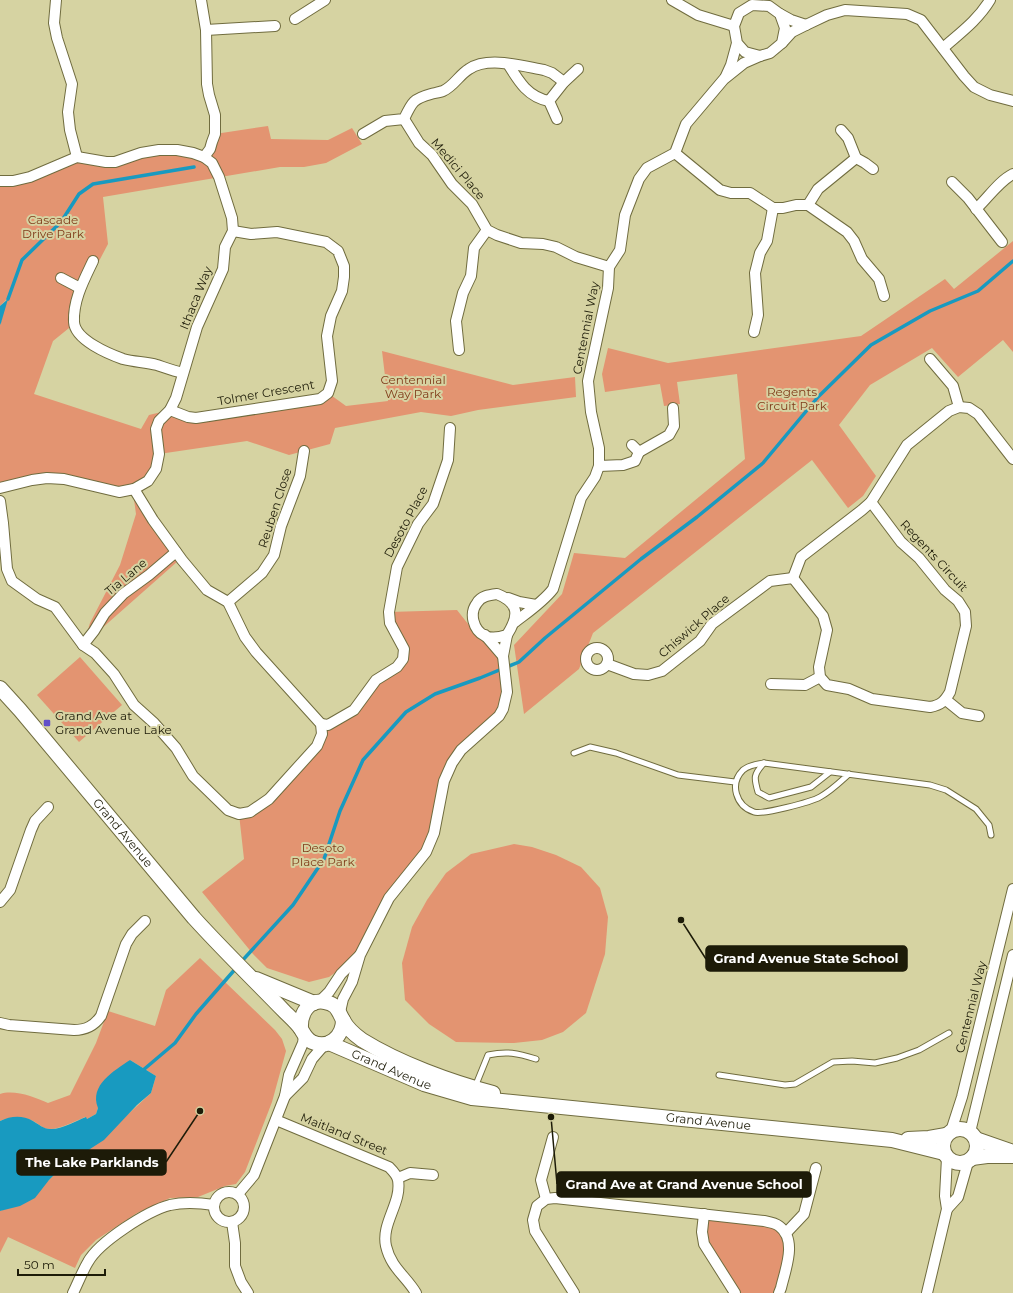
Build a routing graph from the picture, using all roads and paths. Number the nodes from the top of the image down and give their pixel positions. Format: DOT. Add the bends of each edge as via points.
graph roads {
  1 [pos="56,0"];
  2 [pos="201,0"];
  3 [pos="325,0"];
  4 [pos="672,0"];
  5 [pos="990,0"];
  6 [pos="751,3"];
  7 [pos="780,14"];
  8 [pos="295,19"];
  9 [pos="806,24"];
  10 [pos="275,26"];
  11 [pos="734,26"];
  12 [pos="206,30"];
  13 [pos="737,43"];
  14 [pos="782,43"];
  15 [pos="943,48"];
  16 [pos="760,56"];
  17 [pos="508,64"];
  18 [pos="578,69"];
  19 [pos="724,79"];
  20 [pos="564,82"];
  21 [pos="549,101"];
  22 [pos="1013,101"];
  23 [pos="404,119"];
  24 [pos="557,119"];
  25 [pos="841,130"];
  26 [pos="364,134"];
  27 [pos="675,153"];
  28 [pos="77,157"];
  29 [pos="204,157"];
  30 [pos="856,158"];
  31 [pos="873,169"];
  32 [pos="1013,174"];
  33 [pos="0,181"];
  34 [pos="952,182"];
  35 [pos="808,205"];
  36 [pos="773,208"];
  37 [pos="976,209"];
  38 [pos="487,230"];
  39 [pos="233,231"];
  40 [pos="1002,242"];
  41 [pos="93,261"];
  42 [pos="609,267"];
  43 [pos="61,278"];
  44 [pos="80,288"];
  45 [pos="884,296"];
  46 [pos="754,332"];
  47 [pos="459,350"];
  48 [pos="930,359"];
  49 [pos="183,373"];
  50 [pos="959,407"];
  51 [pos="673,408"];
  52 [pos="170,410"];
  53 [pos="450,428"];
  54 [pos="304,451"];
  55 [pos="1013,458"];
  56 [pos="599,466"];
  57 [pos="0,488"];
  58 [pos="134,489"];
  59 [pos="0,501"];
  60 [pos="871,502"];
  61 [pos="176,552"];
  62 [pos="793,578"];
  63 [pos="508,598"];
  64 [pos="228,602"];
  65 [pos="536,605"];
  66 [pos="515,622"];
  67 [pos="507,635"];
  68 [pos="485,636"];
  69 [pos="83,645"];
  70 [pos="503,660"];
  71 [pos="607,664"];
  72 [pos="820,677"];
  73 [pos="771,684"];
  74 [pos="0,688"];
  75 [pos="946,700"];
  76 [pos="979,716"];
  77 [pos="321,724"];
  78 [pos="574,753"];
  79 [pos="764,763"];
  80 [pos="830,772"];
  81 [pos="849,774"];
  82 [pos="735,782"];
  83 [pos="48,807"];
  84 [pos="991,835"];
  85 [pos="1013,889"];
  86 [pos="0,902"];
  87 [pos="145,921"];
  88 [pos="360,955"];
  89 [pos="1013,955"];
  90 [pos="249,975"];
  91 [pos="317,1002"];
  92 [pos="342,1016"];
  93 [pos="0,1023"];
  94 [pos="302,1032"];
  95 [pos="949,1033"];
  96 [pos="327,1044"];
  97 [pos="536,1059"];
  98 [pos="719,1075"];
  99 [pos="475,1088"];
  100 [pos="285,1096"];
  101 [pos="526,1103"];
  102 [pos="276,1120"];
  103 [pos="949,1133"];
  104 [pos="973,1135"];
  105 [pos="553,1137"];
  106 [pos="892,1140"];
  107 [pos="1013,1152"];
  108 [pos="945,1156"];
  109 [pos="1013,1156"];
  110 [pos="970,1160"];
  111 [pos="816,1168"];
  112 [pos="433,1175"];
  113 [pos="398,1178"];
  114 [pos="238,1194"];
  115 [pos="546,1199"];
  116 [pos="214,1204"];
  117 [pos="947,1209"];
  118 [pos="704,1214"];
  119 [pos="232,1222"];
  120 [pos="786,1233"];
  121 [pos="73,1293"];
  122 [pos="248,1293"];
  123 [pos="416,1293"];
  124 [pos="574,1293"];
  125 [pos="735,1293"];
  126 [pos="778,1293"];
  127 [pos="927,1293"];
  1 -- 28 [label="street" via="54,23 72,84 68,112"];
  2 -- 12 [label="street"];
  3 -- 8 [label="street"];
  4 -- 11 [label="street" via="698,15"];
  5 -- 15 [label="street" via="971,24"];
  6 -- 7 [label="street" via="769,6"];
  6 -- 11 [label="street" via="740,13"];
  7 -- 9 [label="street"];
  7 -- 14 [label="street" via="785,28"];
  9 -- 14 [label="street" via="792,32"];
  9 -- 15 [label="street" via="845,10 907,14 921,20"];
  10 -- 12 [label="street"];
  11 -- 13 [label="street"];
  12 -- 29 [label="street" via="207,84 215,115 214,138"];
  13 -- 16 [label="street" via="745,52"];
  13 -- 19 [label="street"];
  14 -- 16 [label="street" via="770,53"];
  15 -- 22 [label="street" via="974,87 990,95"];
  16 -- 19 [label="street" via="744,63"];
  17 -- 20 [label="street" via="544,70"];
  17 -- 21 [label="street" via="520,85 539,99"];
  17 -- 23 [label="street" via="475,64 443,91 419,97 411,104"];
  18 -- 20 [label="street"];
  19 -- 27 [label="street" via="686,124"];
  20 -- 21 [label="street"];
  21 -- 24 [label="street"];
  23 -- 26 [label="street" via="385,121"];
  23 -- 38 [label="street, Medici Place" via="419,143 472,204"];
  25 -- 30 [label="street" via="848,138"];
  27 -- 36 [label="street" via="720,190 750,194"];
  27 -- 42 [label="street, Centennial Way" via="647,168 639,179 625,215 620,250"];
  28 -- 29 [label="street" via="115,162 141,153 171,150"];
  28 -- 33 [label="street" via="30,177"];
  29 -- 39 [label="street" via="212,163 218,177 232,218"];
  30 -- 31 [label="street"];
  30 -- 35 [label="street" via="818,189"];
  32 -- 37 [label="street" via="1005,178"];
  34 -- 37 [label="street"];
  35 -- 36 [label="street"];
  35 -- 45 [label="street" via="847,232 862,259 880,279"];
  36 -- 46 [label="street" via="767,241 760,253 755,273 758,315"];
  37 -- 40 [label="street"];
  38 -- 42 [label="street" via="521,243 556,247 576,258"];
  38 -- 47 [label="street" via="474,248 471,276 463,293 456,321"];
  39 -- 49 [label="street, Ithaca Way" via="226,247 223,269 197,327"];
  39 -- 52 [label="street, Tolmer Crescent" via="251,234 277,232 326,242 338,251 344,266 344,277 327,336 332,381 328,393 320,399 196,418"];
  41 -- 44 [label="street"];
  42 -- 56 [label="street, Centennial Way" via="608,288 588,380 591,412 599,448"];
  43 -- 44 [label="street"];
  44 -- 49 [label="street" via="75,305 74,324 81,336 98,348 124,359"];
  48 -- 50 [label="street" via="953,386"];
  49 -- 52 [label="street, Ithaca Way"];
  50 -- 55 [label="street" via="969,408 978,414"];
  50 -- 60 [label="street" via="949,411 907,445"];
  51 -- 56 [label="street" via="674,426 669,434 636,449 635,461 623,465"];
  52 -- 58 [label="street, Ithaca Way" via="156,430 159,454 156,469 148,481"];
  53 -- 77 [label="street, Desoto Place" via="448,460 434,504 418,524 397,567 389,612 390,623 404,649 403,659 397,667 376,680 354,710 328,725"];
  54 -- 64 [label="street, Reuben Close" via="300,476 281,526 274,556 262,573"];
  56 -- 65 [label="street, Centennial Way" via="581,498 553,589"];
  57 -- 58 [label="street, Ithaca Way" via="47,478 64,479 119,492"];
  58 -- 61 [label="street"];
  59 -- 69 [label="street" via="7,569 12,581 37,599 56,607"];
  60 -- 62 [label="street" via="801,557"];
  60 -- 75 [label="street, Regents Circuit" via="901,542 919,558 965,612 966,626"];
  61 -- 64 [label="street" via="207,590"];
  61 -- 69 [label="street, Tia Lane" via="123,594 105,613"];
  62 -- 71 [label="street, Chiswick Place" via="770,581 712,624 700,641 662,671 648,675 634,674"];
  62 -- 72 [label="street" via="823,616 827,630 819,667"];
  63 -- 65 [label="street"];
  63 -- 66 [label="street" via="516,610"];
  63 -- 68 [label="street" via="497,594 487,595 477,602 472,616 476,628"];
  64 -- 77 [label="street" via="245,637 256,652"];
  65 -- 66 [label="street, Centennial Way"];
  66 -- 67 [label="street, Centennial Way"];
  67 -- 68 [label="street"];
  67 -- 70 [label="street, Centennial Way"];
  68 -- 70 [label="street"];
  69 -- 77 [label="street" via="95,653 114,674 134,705 176,748 193,776 228,810 239,814 250,812 269,799 317,746 322,734"];
  70 -- 88 [label="street, Centennial Way" via="506,683 503,709 461,750 452,763 444,781 434,833 426,852 389,898"];
  72 -- 73 [label="street" via="805,685"];
  72 -- 75 [label="street" via="827,685 849,689 872,699 930,707"];
  74 -- 90 [label="street, Grand Avenue" via="194,918"];
  75 -- 76 [label="street" via="962,713"];
  78 -- 82 [label="lane" via="590,747 616,753 678,775"];
  79 -- 80 [label="lane"];
  79 -- 80 [label="lane" via="756,772 755,781 758,792 769,798 811,787"];
  79 -- 82 [label="lane" via="744,770"];
  80 -- 81 [label="lane"];
  81 -- 82 [label="lane" via="818,798 764,813 754,812 741,804"];
  81 -- 84 [label="lane" via="930,785 946,790 976,809 989,825"];
  83 -- 86 [label="street" via="35,821 10,890"];
  85 -- 103 [label="street, Centennial Way" via="962,1097"];
  87 -- 93 [label="street" via="126,944 101,1016 94,1024 82,1030 74,1030"];
  88 -- 91 [label="street, Centennial Way" via="341,974 329,992"];
  88 -- 92 [label="street, Centennial Way" via="344,999"];
  89 -- 104 [label="street"];
  90 -- 91 [label="street, Grand Avenue" via="282,991"];
  90 -- 94 [label="street, Grand Avenue"];
  91 -- 92 [label="street, Grand Avenue" via="332,1004"];
  91 -- 94 [label="street" via="302,1013"];
  92 -- 96 [label="street" via="343,1027 340,1034"];
  92 -- 99 [label="street, Grand Avenue" via="352,1031 362,1039 436,1075"];
  94 -- 96 [label="street, Grand Avenue" via="313,1043"];
  94 -- 100 [label="street" via="302,1043 289,1075"];
  95 -- 98 [label="lane" via="919,1050 897,1058 875,1063 834,1062 794,1084 785,1085"];
  96 -- 100 [label="street" via="312,1059 303,1078"];
  96 -- 101 [label="street, Grand Avenue" via="424,1084 472,1098"];
  97 -- 99 [label="lane" via="519,1053 502,1052 488,1056"];
  99 -- 101 [label="street, Grand Avenue"];
  100 -- 102 [label="street"];
  101 -- 106 [label="street, Grand Avenue"];
  102 -- 113 [label="street, Maitland Street" via="389,1167"];
  102 -- 114 [label="street" via="254,1175"];
  103 -- 104 [label="street, Grand Avenue" via="964,1129"];
  103 -- 106 [label="street, Grand Avenue" via="929,1138"];
  103 -- 108 [label="street" via="943,1140"];
  104 -- 107 [label="street, Grand Avenue"];
  104 -- 110 [label="street" via="977,1149"];
  105 -- 115 [label="street" via="541,1180"];
  106 -- 108 [label="street, Grand Avenue"];
  108 -- 110 [label="street, Grand Avenue" via="957,1164"];
  108 -- 117 [label="street"];
  109 -- 110 [label="street, Grand Avenue" via="987,1156"];
  110 -- 117 [label="street" via="958,1198"];
  111 -- 120 [label="street" via="804,1214"];
  112 -- 113 [label="street" via="410,1173"];
  113 -- 123 [label="street" via="398,1192 386,1226 386,1246 395,1268"];
  114 -- 116 [label="street" via="223,1193 215,1199"];
  114 -- 119 [label="street" via="244,1208 241,1217"];
  115 -- 118 [label="street"];
  115 -- 124 [label="street" via="537,1206 533,1220 535,1231"];
  116 -- 119 [label="street" via="218,1218"];
  116 -- 121 [label="street" via="170,1206 141,1218 103,1244 88,1262"];
  117 -- 127 [label="street"];
  118 -- 120 [label="street" via="764,1220 778,1225"];
  118 -- 125 [label="street" via="704,1244"];
  119 -- 122 [label="street" via="235,1266 240,1282"];
  120 -- 126 [label="street" via="790,1249"];
}
